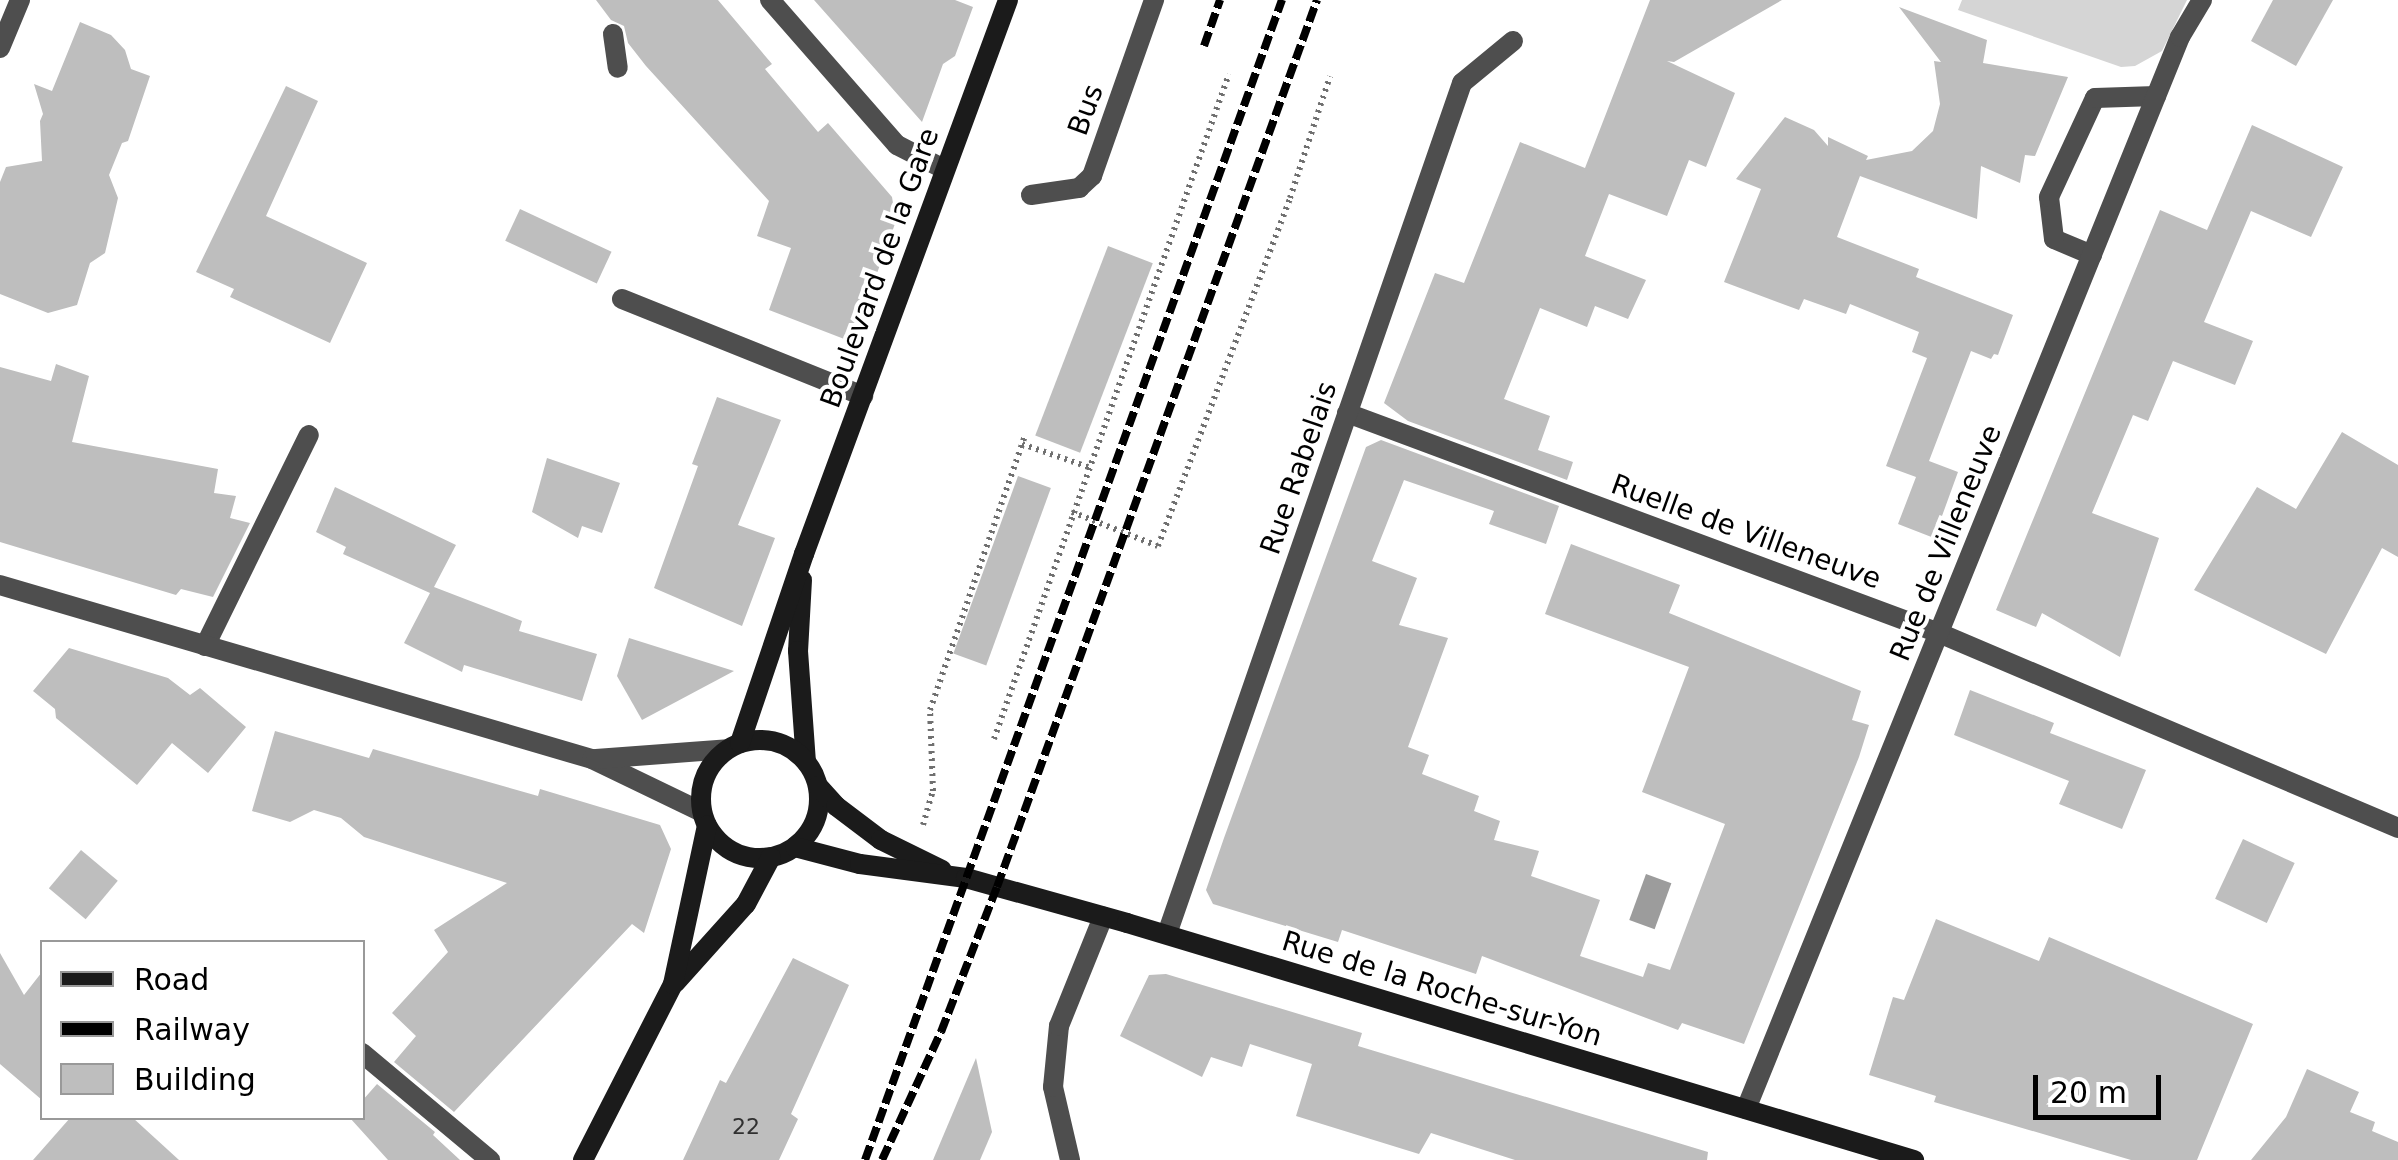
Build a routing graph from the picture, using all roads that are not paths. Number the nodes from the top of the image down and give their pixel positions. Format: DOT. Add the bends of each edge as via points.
graph roads {
  1 [pos="20,0"];
  2 [pos="770,0"];
  3 [pos="1008,0"];
  4 [pos="1154,0"];
  5 [pos="2202,0"];
  6 [pos="613,34"];
  7 [pos="1513,41"];
  8 [pos="0,48"];
  9 [pos="618,68"];
  10 [pos="2156,96"];
  11 [pos="944,169"];
  12 [pos="1031,195"];
  13 [pos="2092,255"];
  14 [pos="622,299"];
  15 [pos="863,396"];
  16 [pos="1347,412"];
  17 [pos="309,435"];
  18 [pos="804,554"];
  19 [pos="0,585"];
  20 [pos="1940,633"];
  21 [pos="205,646"];
  22 [pos="734,746"];
  23 [pos="592,759"];
  24 [pos="806,762"];
  25 [pos="818,786"];
  26 [pos="705,819"];
  27 [pos="2398,828"];
  28 [pos="794,847"];
  29 [pos="771,857"];
  30 [pos="952,876"];
  31 [pos="1103,916"];
  32 [pos="1167,934"];
  33 [pos="673,984"];
  34 [pos="365,1056"];
  35 [pos="1746,1109"];
  36 [pos="490,1160"];
  37 [pos="583,1160"];
  38 [pos="1070,1160"];
  39 [pos="1914,1160"];
  1 -- 8 [label="street"];
  2 -- 11 [label="street" via="896,145"];
  3 -- 11 [label="main road, Boulevard de la Gare"];
  4 -- 12 [label="street, Bus" via="1092,176 1079,188"];
  5 -- 10 [label="street, Rue de Villeneuve"];
  6 -- 9 [label="street"];
  7 -- 16 [label="street, Rue Rabelais" via="1462,83"];
  10 -- 13 [label="street, Rue de Villeneuve"];
  10 -- 13 [label="street" via="2095,98 2049,196 2054,239"];
  11 -- 15 [label="main road, Boulevard de la Gare"];
  13 -- 20 [label="street, Rue de Villeneuve"];
  14 -- 15 [label="street"];
  15 -- 18 [label="main road, Boulevard de la Gare"];
  16 -- 20 [label="street, Ruelle de Villeneuve"];
  16 -- 32 [label="street, Rue Rabelais"];
  17 -- 21 [label="street"];
  18 -- 22 [label="main road, Boulevard de la Gare"];
  18 -- 24 [label="main road, Boulevard de la Gare" via="798,652"];
  19 -- 21 [label="street"];
  20 -- 27 [label="street, Ruelle de Villeneuve"];
  20 -- 35 [label="street, Rue de Villeneuve"];
  21 -- 23 [label="street"];
  22 -- 23 [label="street"];
  22 -- 24 [label="main road" via="776,742"];
  22 -- 26 [label="main road" via="705,776"];
  23 -- 26 [label="street"];
  24 -- 25 [label="main road"];
  25 -- 28 [label="main road" via="815,820"];
  25 -- 30 [label="main road, Rue de la Roche-sur-Yon" via="881,840"];
  26 -- 29 [label="main road" via="734,853"];
  26 -- 33 [label="main road"];
  28 -- 29 [label="main road"];
  28 -- 30 [label="main road, Rue de la Roche-sur-Yon"];
  29 -- 33 [label="main road" via="746,904"];
  30 -- 31 [label="main road, Rue de la Roche-sur-Yon"];
  31 -- 32 [label="main road, Rue de la Roche-sur-Yon"];
  31 -- 38 [label="street" via="1060,1026 1052,1087"];
  32 -- 35 [label="main road, Rue de la Roche-sur-Yon"];
  33 -- 37 [label="main road"];
  34 -- 36 [label="street"];
  35 -- 39 [label="main road, Rue de la Roche-sur-Yon"];
}
